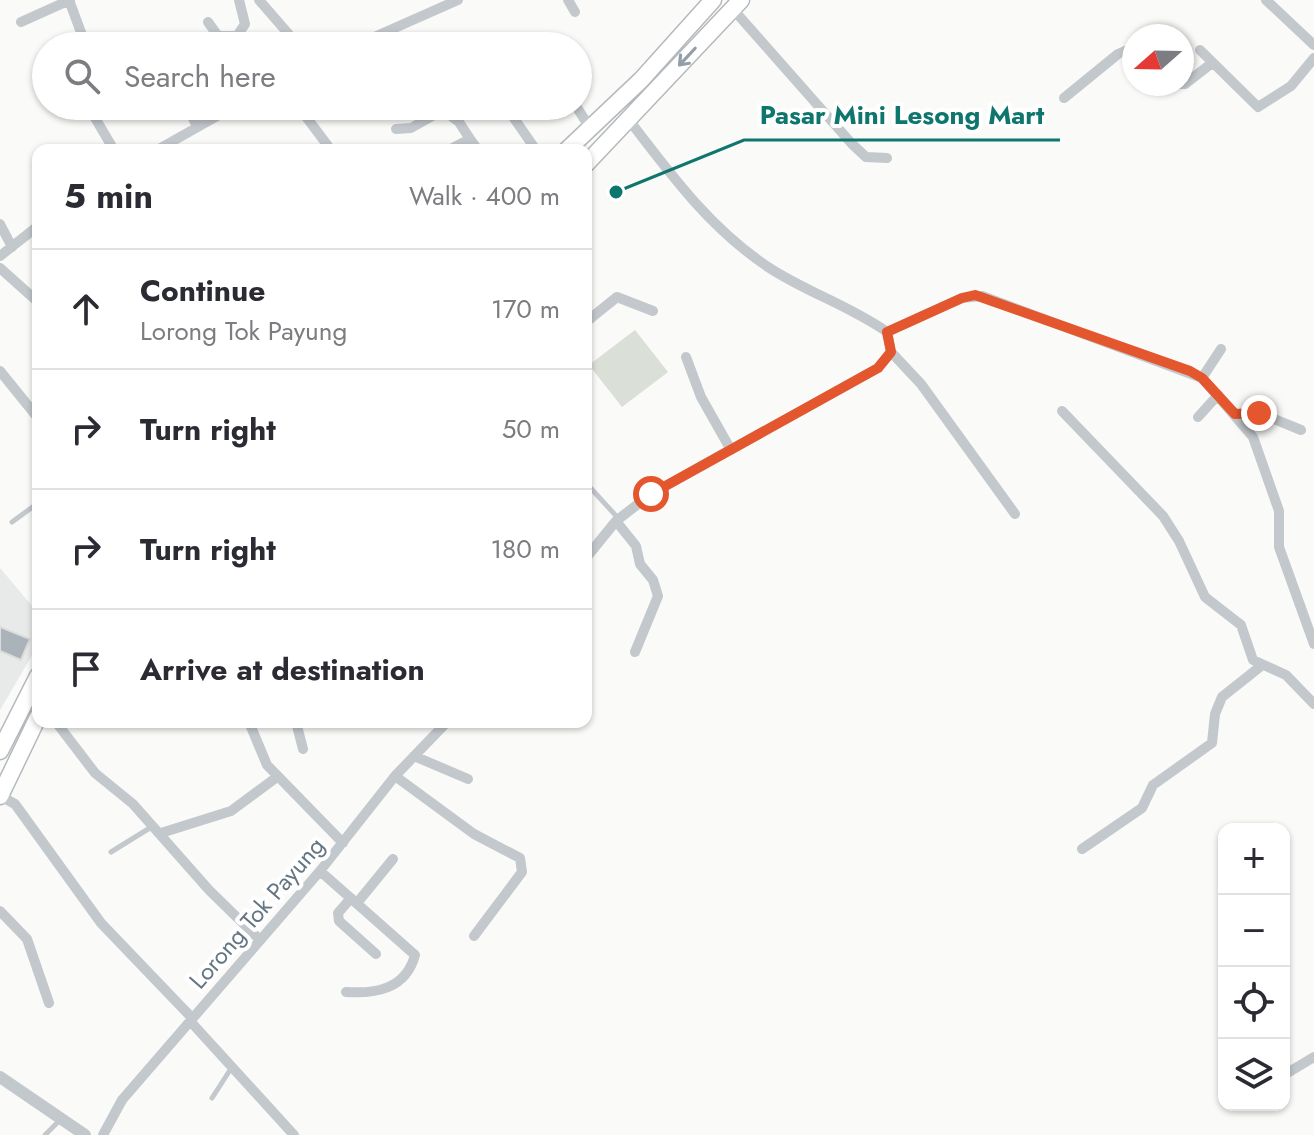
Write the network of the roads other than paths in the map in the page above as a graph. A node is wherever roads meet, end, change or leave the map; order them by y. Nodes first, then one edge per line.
1 (69, 0) edge
2 (239, 0) edge
3 (259, 0) edge
4 (458, 0) edge
5 (568, 0) edge
6 (713, 0) edge
7 (1266, 0) edge
8 (736, 4) edge
9 (575, 12) dead end
10 (21, 22) dead end
11 (208, 22) dead end
12 (81, 32) edge
13 (215, 32) edge
14 (240, 32) edge
15 (287, 32) edge
16 (386, 32) edge
17 (1314, 45) edge
18 (1200, 50) dead end
19 (1122, 52) edge
20 (1314, 58) edge
21 (1212, 63) junction
22 (1194, 77) edge
23 (1064, 98) dead end
24 (96, 120) edge
25 (194, 120) edge
26 (206, 120) edge
27 (308, 120) edge
28 (425, 120) edge
29 (456, 120) edge
30 (515, 120) edge
31 (585, 120) edge
32 (629, 120) junction
33 (196, 125) junction
34 (590, 128) junction
35 (396, 129) dead end
36 (470, 139) junction
37 (110, 144) edge
38 (166, 144) edge
39 (326, 144) edge
40 (460, 144) edge
41 (474, 144) edge
42 (532, 144) edge
43 (585, 144) edge
44 (592, 145) edge
45 (887, 158) dead end
46 (0, 224) edge
47 (32, 231) edge
48 (12, 247) junction
49 (0, 256) edge
50 (0, 268) edge
51 (32, 297) edge
52 (653, 311) dead end
53 (592, 317) edge
54 (887, 332) junction
55 (1221, 349) dead end
56 (891, 352) junction
57 (686, 357) dead end
58 (0, 371) edge
59 (1202, 378) junction
60 (1218, 395) junction
61 (32, 411) edge
62 (1062, 411) dead end
63 (1235, 414) junction
64 (1198, 417) dead end
65 (1301, 430) dead end
66 (731, 450) junction
67 (592, 490) edge
68 (32, 507) edge
69 (1015, 514) dead end
70 (618, 520) junction
71 (12, 522) dead end
72 (592, 551) edge
73 (1314, 644) edge
74 (635, 652) dead end
75 (1261, 666) junction
76 (32, 688) edge
77 (1314, 704) edge
78 (33, 728) edge
79 (61, 728) edge
80 (252, 728) edge
81 (298, 728) edge
82 (441, 728) edge
83 (303, 749) dead end
84 (0, 751) edge
85 (414, 756) junction
86 (395, 776) junction
87 (277, 777) junction
88 (468, 779) dead end
89 (0, 796) edge
90 (157, 830) junction
91 (343, 843) junction
92 (1082, 849) dead end
93 (111, 852) dead end
94 (393, 859) dead end
95 (320, 871) junction
96 (354, 900) junction
97 (0, 911) edge
98 (474, 936) dead end
99 (260, 940) junction
100 (376, 954) dead end
101 (346, 992) dead end
102 (49, 1003) dead end
103 (191, 1020) junction
104 (1314, 1057) edge
105 (233, 1066) junction
106 (1290, 1071) edge
107 (0, 1077) edge
108 (212, 1098) dead end
109 (63, 1117) junction
110 (45, 1135) edge
111 (85, 1135) edge
112 (103, 1135) edge
113 (294, 1135) edge

1 - 10 street
1 - 12 street
2 - 14 street
3 - 15 street
4 - 16 street
5 - 9 street
6 - 34 highway
7 - 17 street
8 -> 32 highway
8 - 45 street
11 - 13 street
18 - 21 street
19 - 23 street
20 - 21 street
21 - 22 street
24 - 37 street
25 - 33 street
26 - 33 street
27 - 39 street
28 - 35 street
29 - 36 street
30 - 42 street
31 - 34 street
32 - 44 highway
32 - 54 street
33 - 38 street
34 - 43 highway
36 - 40 street
36 - 41 street
46 - 48 street
47 - 48 street
48 - 49 street
50 - 51 street
52 - 53 street
54 - 56 street
54 - 59 street
55 - 59 street
56 - 66 street
56 - 69 street
57 - 66 street
58 - 61 street
59 - 60 street
60 - 63 street
60 - 64 street
62 - 75 street
63 - 65 street
63 - 73 street
66 - 70 street
67 - 70 lane
68 - 71 lane
70 - 72 street
70 - 74 street
75 - 77 street
75 - 92 street
76 - 84 highway
78 - 89 highway
79 - 90 street
80 - 87 street
81 - 83 street
82 - 85 street, Lorong Tok Payung
85 - 86 street, Lorong Tok Payung
85 - 88 street
86 - 91 street, Lorong Tok Payung
86 - 98 street
87 - 90 street
87 - 91 street
89 - 103 street
90 - 93 lane
90 - 99 street
91 - 95 street, Lorong Tok Payung
94 - 96 street
95 - 96 street
95 - 99 street, Lorong Tok Payung
96 - 100 street
96 - 101 street
97 - 102 street
99 - 103 street, Lorong Tok Payung
103 - 105 street
103 - 112 street, Lorong Tok Payung
104 - 106 street
105 - 108 lane
105 - 113 street
107 - 109 street
109 - 110 lane
109 - 111 street

